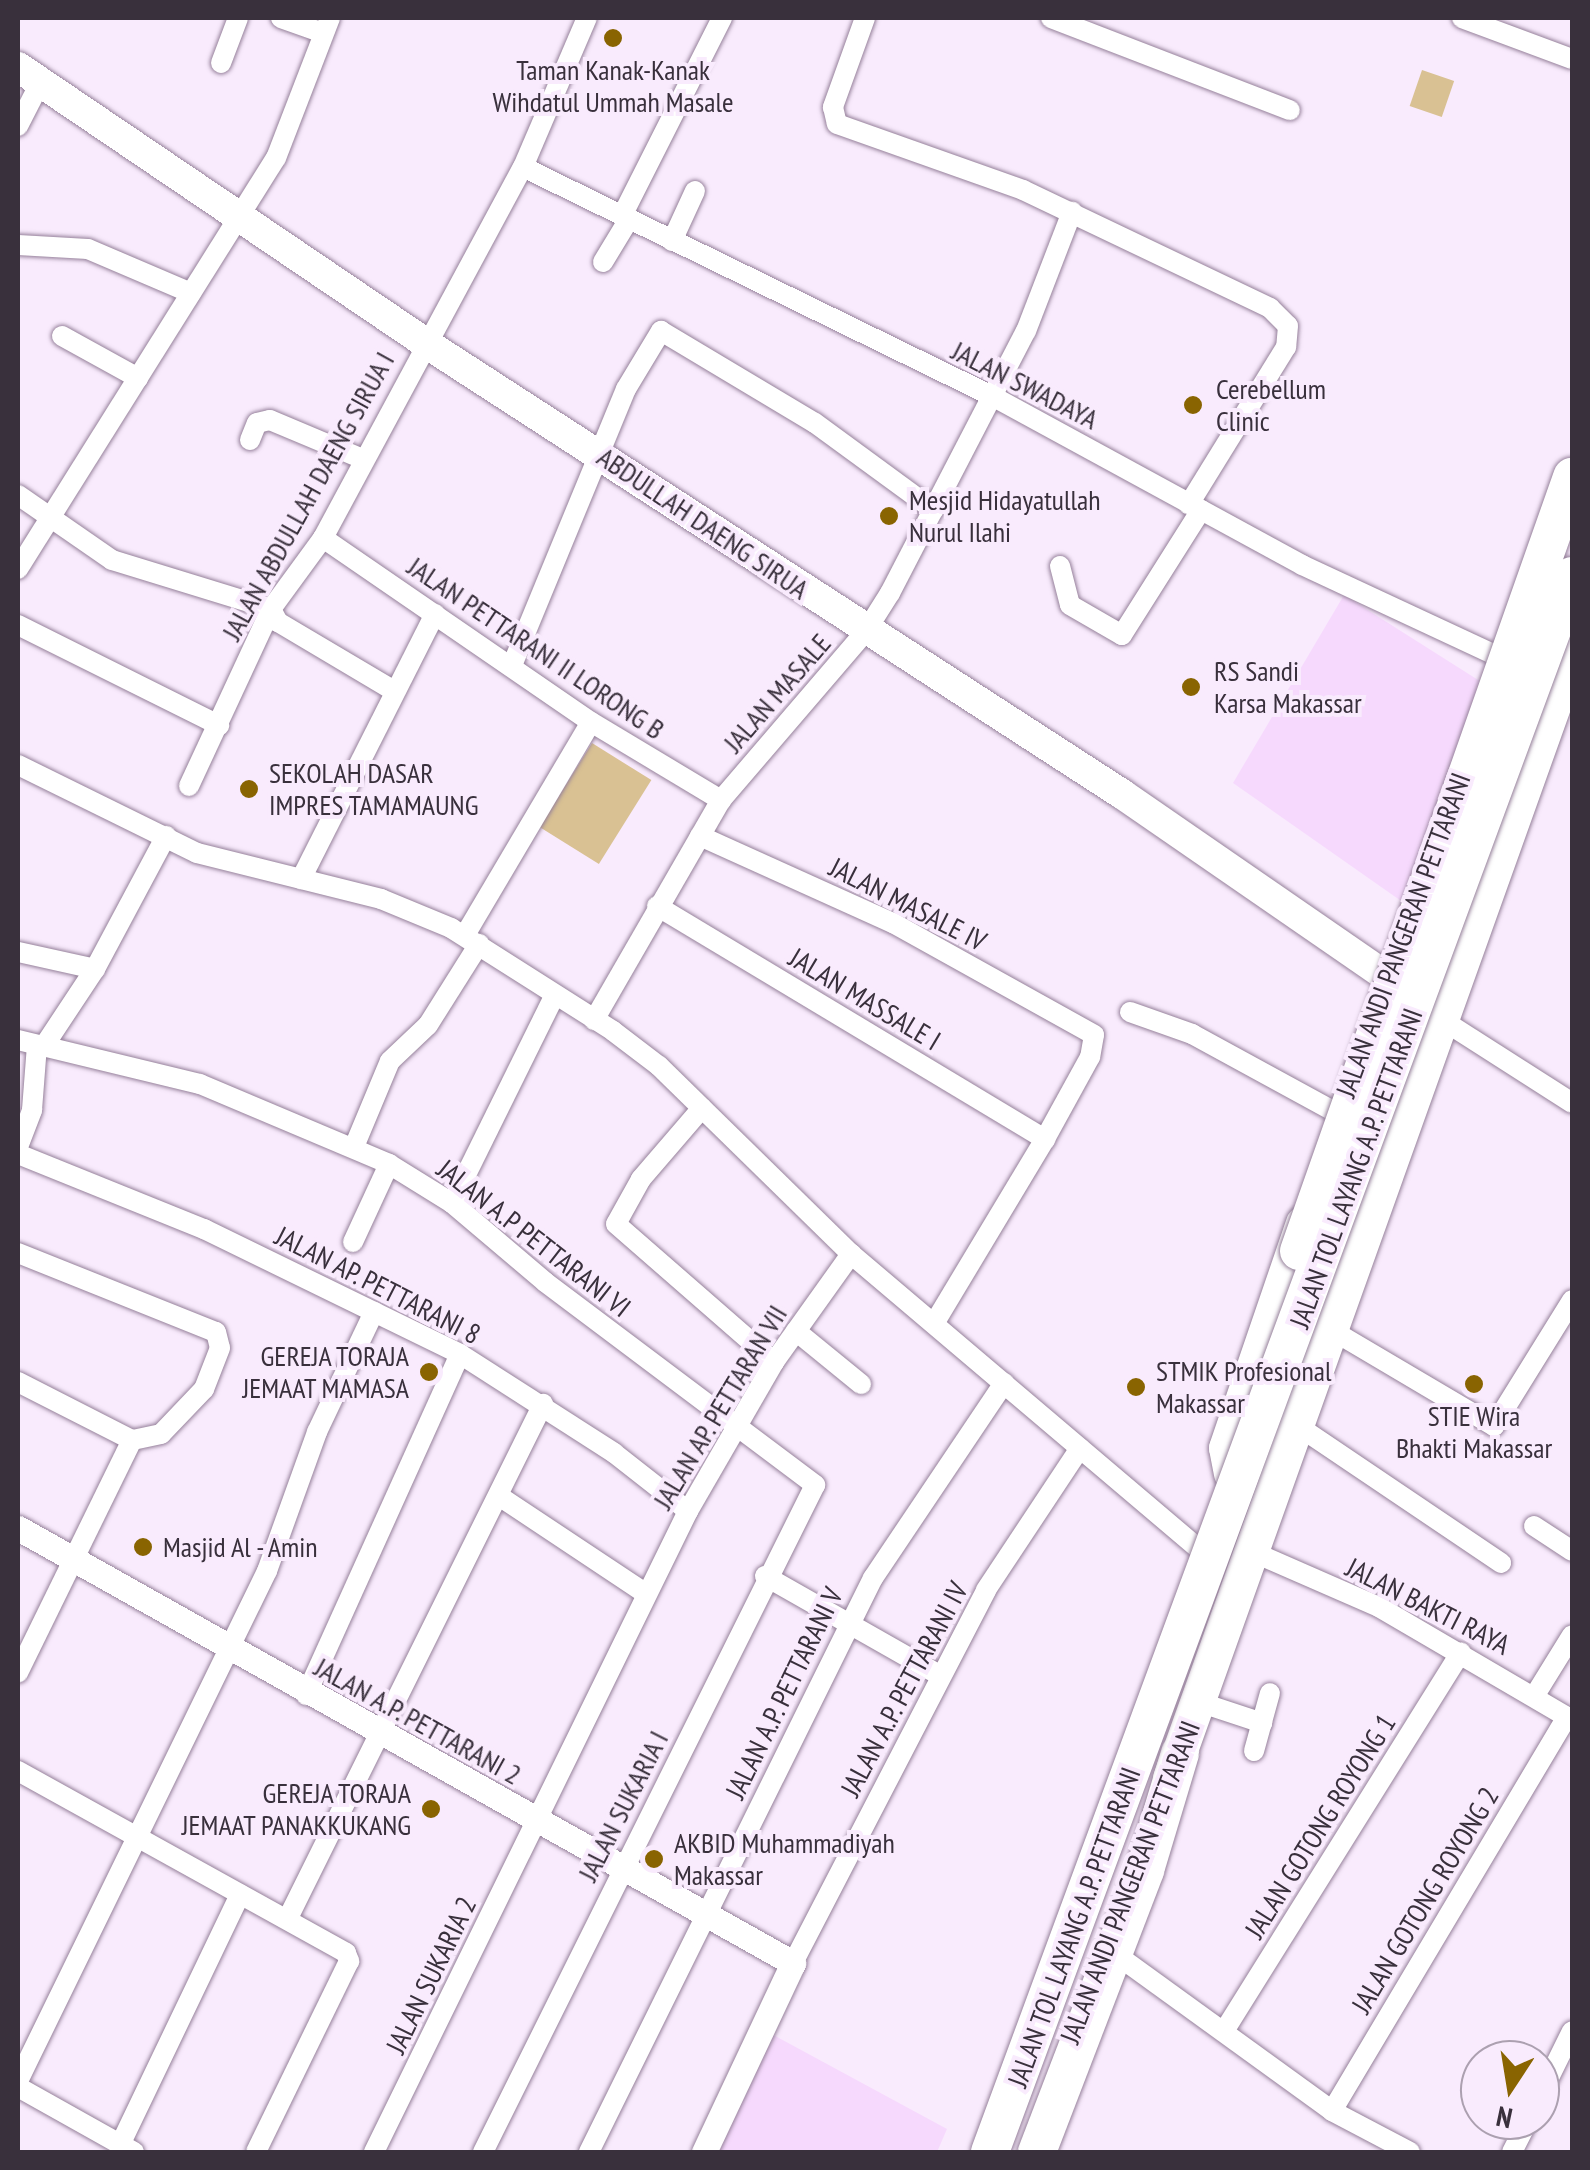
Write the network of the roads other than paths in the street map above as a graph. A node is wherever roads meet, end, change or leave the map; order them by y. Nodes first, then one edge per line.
1 (238, 18) edge
2 (281, 18) edge
3 (586, 18) edge
4 (722, 18) edge
5 (865, 18) edge
6 (1051, 18) edge
7 (1462, 18) edge
8 (326, 26) edge
9 (1572, 59) edge
10 (221, 63) dead end
11 (29, 74) edge
12 (1290, 110) dead end
13 (18, 126) edge
14 (523, 167) junction
15 (695, 191) dead end
16 (1072, 212) junction
17 (237, 213) junction
18 (626, 218) junction
19 (672, 241) junction
20 (18, 246) edge
21 (603, 262) dead end
22 (191, 294) junction
23 (62, 336) dead end
24 (424, 342) junction
25 (138, 378) junction
26 (994, 397) junction
27 (250, 440) dead end
28 (600, 453) junction
29 (1572, 455) edge
30 (362, 459) junction
31 (1572, 477) edge
32 (18, 495) edge
33 (1572, 499) edge
34 (1195, 507) junction
35 (934, 510) junction
36 (50, 516) junction
37 (322, 538) junction
38 (1060, 566) dead end
39 (18, 569) edge
40 (1572, 576) edge
41 (271, 609) junction
42 (435, 614) junction
43 (1572, 614) edge
44 (18, 625) edge
45 (866, 631) junction
46 (1511, 646) junction
47 (514, 663) junction
48 (1569, 671) edge
49 (394, 691) junction
50 (592, 722) junction
51 (220, 725) junction
52 (18, 765) edge
53 (189, 786) dead end
54 (721, 800) junction
55 (166, 836) junction
56 (700, 836) junction
57 (301, 879) junction
58 (657, 906) junction
59 (472, 940) junction
60 (18, 952) edge
61 (95, 970) junction
62 (1389, 978) junction
63 (554, 994) junction
64 (1130, 1012) dead end
65 (594, 1020) junction
66 (1444, 1021) junction
67 (33, 1044) edge
68 (1572, 1104) edge
69 (702, 1108) junction
70 (1339, 1114) junction
71 (1045, 1138) junction
72 (354, 1147) junction
73 (18, 1150) edge
74 (389, 1164) junction
75 (1324, 1184) junction
76 (452, 1203) junction
77 (1377, 1211) junction
78 (353, 1242) dead end
79 (18, 1252) edge
80 (851, 1254) junction
81 (1572, 1300) edge
82 (374, 1312) junction
83 (1286, 1314) junction
84 (935, 1322) junction
85 (796, 1330) junction
86 (1335, 1332) junction
87 (460, 1354) junction
88 (774, 1362) junction
89 (18, 1382) edge
90 (1004, 1383) junction
91 (861, 1384) dead end
92 (543, 1404) junction
93 (736, 1424) junction
94 (1298, 1426) junction
95 (132, 1440) junction
96 (1080, 1448) junction
97 (1230, 1474) junction
98 (816, 1485) joint
99 (499, 1496) junction
100 (688, 1511) junction
101 (1534, 1526) dead end
102 (18, 1528) edge
103 (1212, 1541) junction
104 (1572, 1551) edge
105 (1253, 1552) junction
106 (74, 1558) junction
107 (1502, 1564) dead end
108 (766, 1576) junction
109 (645, 1593) junction
110 (1231, 1611) junction
111 (849, 1623) junction
112 (1572, 1635) edge
113 (227, 1651) junction
114 (1461, 1652) junction
115 (18, 1673) edge
116 (941, 1676) junction
117 (1270, 1693) dead end
118 (306, 1695) junction
119 (1535, 1696) junction
120 (1214, 1707) junction
121 (1570, 1719) edge
122 (1262, 1723) junction
123 (382, 1735) junction
124 (1254, 1751) dead end
125 (1180, 1753) junction
126 (18, 1771) edge
127 (536, 1820) junction
128 (135, 1832) junction
129 (622, 1870) junction
130 (240, 1894) junction
131 (704, 1916) junction
132 (288, 1918) junction
133 (1116, 1957) junction
134 (792, 1964) junction
135 (1226, 2028) junction
136 (1572, 2031) edge
137 (1560, 2055) edge
138 (18, 2084) edge
139 (1332, 2111) junction
140 (127, 2149) edge
141 (381, 2150) edge
142 (256, 2152) edge
143 (483, 2152) edge
144 (589, 2152) edge
145 (704, 2152) edge
146 (974, 2152) edge
147 (990, 2152) edge
148 (1010, 2152) edge
149 (1028, 2152) edge
150 (1037, 2152) edge
151 (1050, 2152) edge
152 (1410, 2152) edge

1 - 10 street
2 - 8 street
3 - 14 street, JALAN ABDULLAH DAENG SIRUA I
4 - 18 street
5 - 16 street
6 - 12 street
7 - 9 street
8 - 17 street
11 - 13 street
11 - 17 main road, ABDULLAH DAENG SIRUA
14 - 18 street, JALAN SWADAYA
14 - 24 street, JALAN ABDULLAH DAENG SIRUA I
15 - 19 street
16 - 26 street, JALAN MASALE
16 - 34 street
17 - 22 street
17 - 24 main road, ABDULLAH DAENG SIRUA
18 - 19 street, JALAN SWADAYA
18 - 21 street
19 - 26 street, JALAN SWADAYA
20 - 22 street
22 - 25 street
23 - 25 street
24 - 28 main road, ABDULLAH DAENG SIRUA
24 - 30 street, JALAN ABDULLAH DAENG SIRUA I
25 - 36 street
26 - 34 street, JALAN SWADAYA
26 - 35 street, JALAN MASALE
27 - 30 street
28 - 35 street
28 - 45 main road, ABDULLAH DAENG SIRUA
28 - 47 street
29 - 46 main road, JALAN ANDI PANGERAN PETTARANI
30 - 37 street, JALAN ABDULLAH DAENG SIRUA I
31 - 103 highway, bridge
32 - 36 street
33 - 46 highway
34 - 38 street
34 - 46 street, JALAN SWADAYA
35 - 45 street, JALAN MASALE
36 - 39 street
36 - 41 street
37 - 41 street, JALAN ABDULLAH DAENG SIRUA I
37 - 42 street, JALAN PETTARANI II LORONG B
40 - 103 highway, JALAN TOL LAYANG A.P. PETTARANI, bridge
41 - 49 street
41 - 51 street, JALAN ABDULLAH DAENG SIRUA I
42 - 47 street, JALAN PETTARANI II LORONG B
42 - 49 street
43 - 148 highway, JALAN TOL LAYANG A.P. PETTARANI
44 - 51 street
45 - 54 street, JALAN MASALE
45 - 62 main road, ABDULLAH DAENG SIRUA
46 - 62 main road, JALAN ANDI PANGERAN PETTARANI
46 - 75 highway, JALAN ANDI PANGERAN PETTARANI
47 - 50 street, JALAN PETTARANI II LORONG B
48 - 66 highway, JALAN ANDI PANGERAN PETTARANI
49 - 57 street
50 - 54 street, JALAN PETTARANI II LORONG B
50 - 59 street
51 - 53 street, JALAN ABDULLAH DAENG SIRUA I
52 - 55 street
54 - 56 street, JALAN MASALE
55 - 57 street
55 - 61 street
56 - 58 street, JALAN MASALE
56 - 71 street, JALAN MASALE IV
57 - 59 street
58 - 65 street, JALAN MASALE
58 - 71 street, JALAN MASSALE I
59 - 63 street
59 - 72 street
60 - 61 street
61 - 67 street
62 - 70 main road, JALAN ANDI PANGERAN PETTARANI
63 - 65 street
63 - 76 street
64 - 70 street
65 - 69 street
66 - 68 street
66 - 77 highway, JALAN ANDI PANGERAN PETTARANI
67 - 72 street, JALAN A.P PETTARANI VI
67 - 73 street, JALAN AP. PETTARANI 8
69 - 80 street
69 - 88 street
70 - 75 main road, JALAN ANDI PANGERAN PETTARANI
71 - 84 street
72 - 74 street, JALAN A.P PETTARANI VI
73 - 82 street, JALAN AP. PETTARANI 8
74 - 76 street, JALAN A.P PETTARANI VI
74 - 78 street
75 - 77 highway
75 - 83 highway, JALAN ANDI PANGERAN PETTARANI
75 - 97 main road, JALAN ANDI PANGERAN PETTARANI
76 - 93 street, JALAN A.P PETTARANI VI
77 - 86 highway, JALAN ANDI PANGERAN PETTARANI
79 - 95 street
80 - 84 street
80 - 85 street, JALAN AP. PETTARAN VII
81 - 86 street
82 - 87 street, JALAN AP. PETTARANI 8
82 - 113 street
83 - 86 highway
83 - 97 highway, JALAN ANDI PANGERAN PETTARANI
84 - 90 street
85 - 88 street, JALAN AP. PETTARAN VII
85 - 91 street
86 - 94 highway, JALAN ANDI PANGERAN PETTARANI
87 - 92 street, JALAN AP. PETTARANI 8
87 - 118 street
88 - 93 street, JALAN AP. PETTARAN VII
89 - 95 street
90 - 96 street
90 - 111 street, JALAN A.P. PETTARANI V
92 - 99 street
92 - 100 street, JALAN AP. PETTARANI 8
93 - 98 street, JALAN A.P PETTARANI VI
93 - 100 street, JALAN AP. PETTARAN VII
94 - 105 highway, JALAN ANDI PANGERAN PETTARANI
94 - 107 street
95 - 106 street
96 - 103 street
96 - 116 street, JALAN A.P. PETTARANI IV
97 - 103 highway, JALAN ANDI PANGERAN PETTARANI
98 - 108 street, JALAN SUKARIA I
99 - 109 street
99 - 123 street
100 - 109 street, JALAN AP. PETTARAN VII
101 - 104 street
102 - 106 street, JALAN A.P. PETTARANI 2
103 - 146 highway, JALAN ANDI PANGERAN PETTARANI
103 - 147 highway, JALAN TOL LAYANG A.P. PETTARANI, bridge
105 - 110 highway, JALAN ANDI PANGERAN PETTARANI
105 - 114 street, JALAN BAKTI RAYA
106 - 113 street, JALAN A.P. PETTARANI 2
106 - 115 street
108 - 111 street
108 - 129 street, JALAN SUKARIA I
109 - 127 street, JALAN AP. PETTARAN VII
110 - 120 highway, JALAN ANDI PANGERAN PETTARANI
110 - 125 highway, JALAN ANDI PANGERAN PETTARANI
111 - 116 street
111 - 131 street, JALAN A.P. PETTARANI V
112 - 119 street
113 - 118 street, JALAN A.P. PETTARANI 2
113 - 128 street
114 - 119 street, JALAN BAKTI RAYA
114 - 135 street, JALAN GOTONG ROYONG 1
116 - 134 street, JALAN A.P. PETTARANI IV
117 - 122 street
118 - 123 street, JALAN A.P. PETTARANI 2
119 - 121 street, JALAN BAKTI RAYA
120 - 122 street
120 - 133 highway, JALAN ANDI PANGERAN PETTARANI
121 - 139 street, JALAN GOTONG ROYONG 2
122 - 124 street
123 - 127 street, JALAN A.P. PETTARANI 2
123 - 132 street
125 - 133 highway
125 - 149 highway, JALAN ANDI PANGERAN PETTARANI
126 - 128 street
127 - 129 street, JALAN A.P. PETTARANI 2
127 - 141 street, JALAN SUKARIA 2
128 - 130 street
128 - 138 street
129 - 131 street, JALAN A.P. PETTARANI 2
129 - 143 street, JALAN SUKARIA I
130 - 132 street
130 - 140 street
131 - 134 street, JALAN A.P. PETTARANI 2
131 - 144 street, JALAN A.P. PETTARANI V
132 - 142 street
133 - 135 street
133 - 150 highway
133 - 151 highway, JALAN ANDI PANGERAN PETTARANI
134 - 145 street
135 - 139 street
136 - 137 street
138 - 140 street
139 - 152 street

